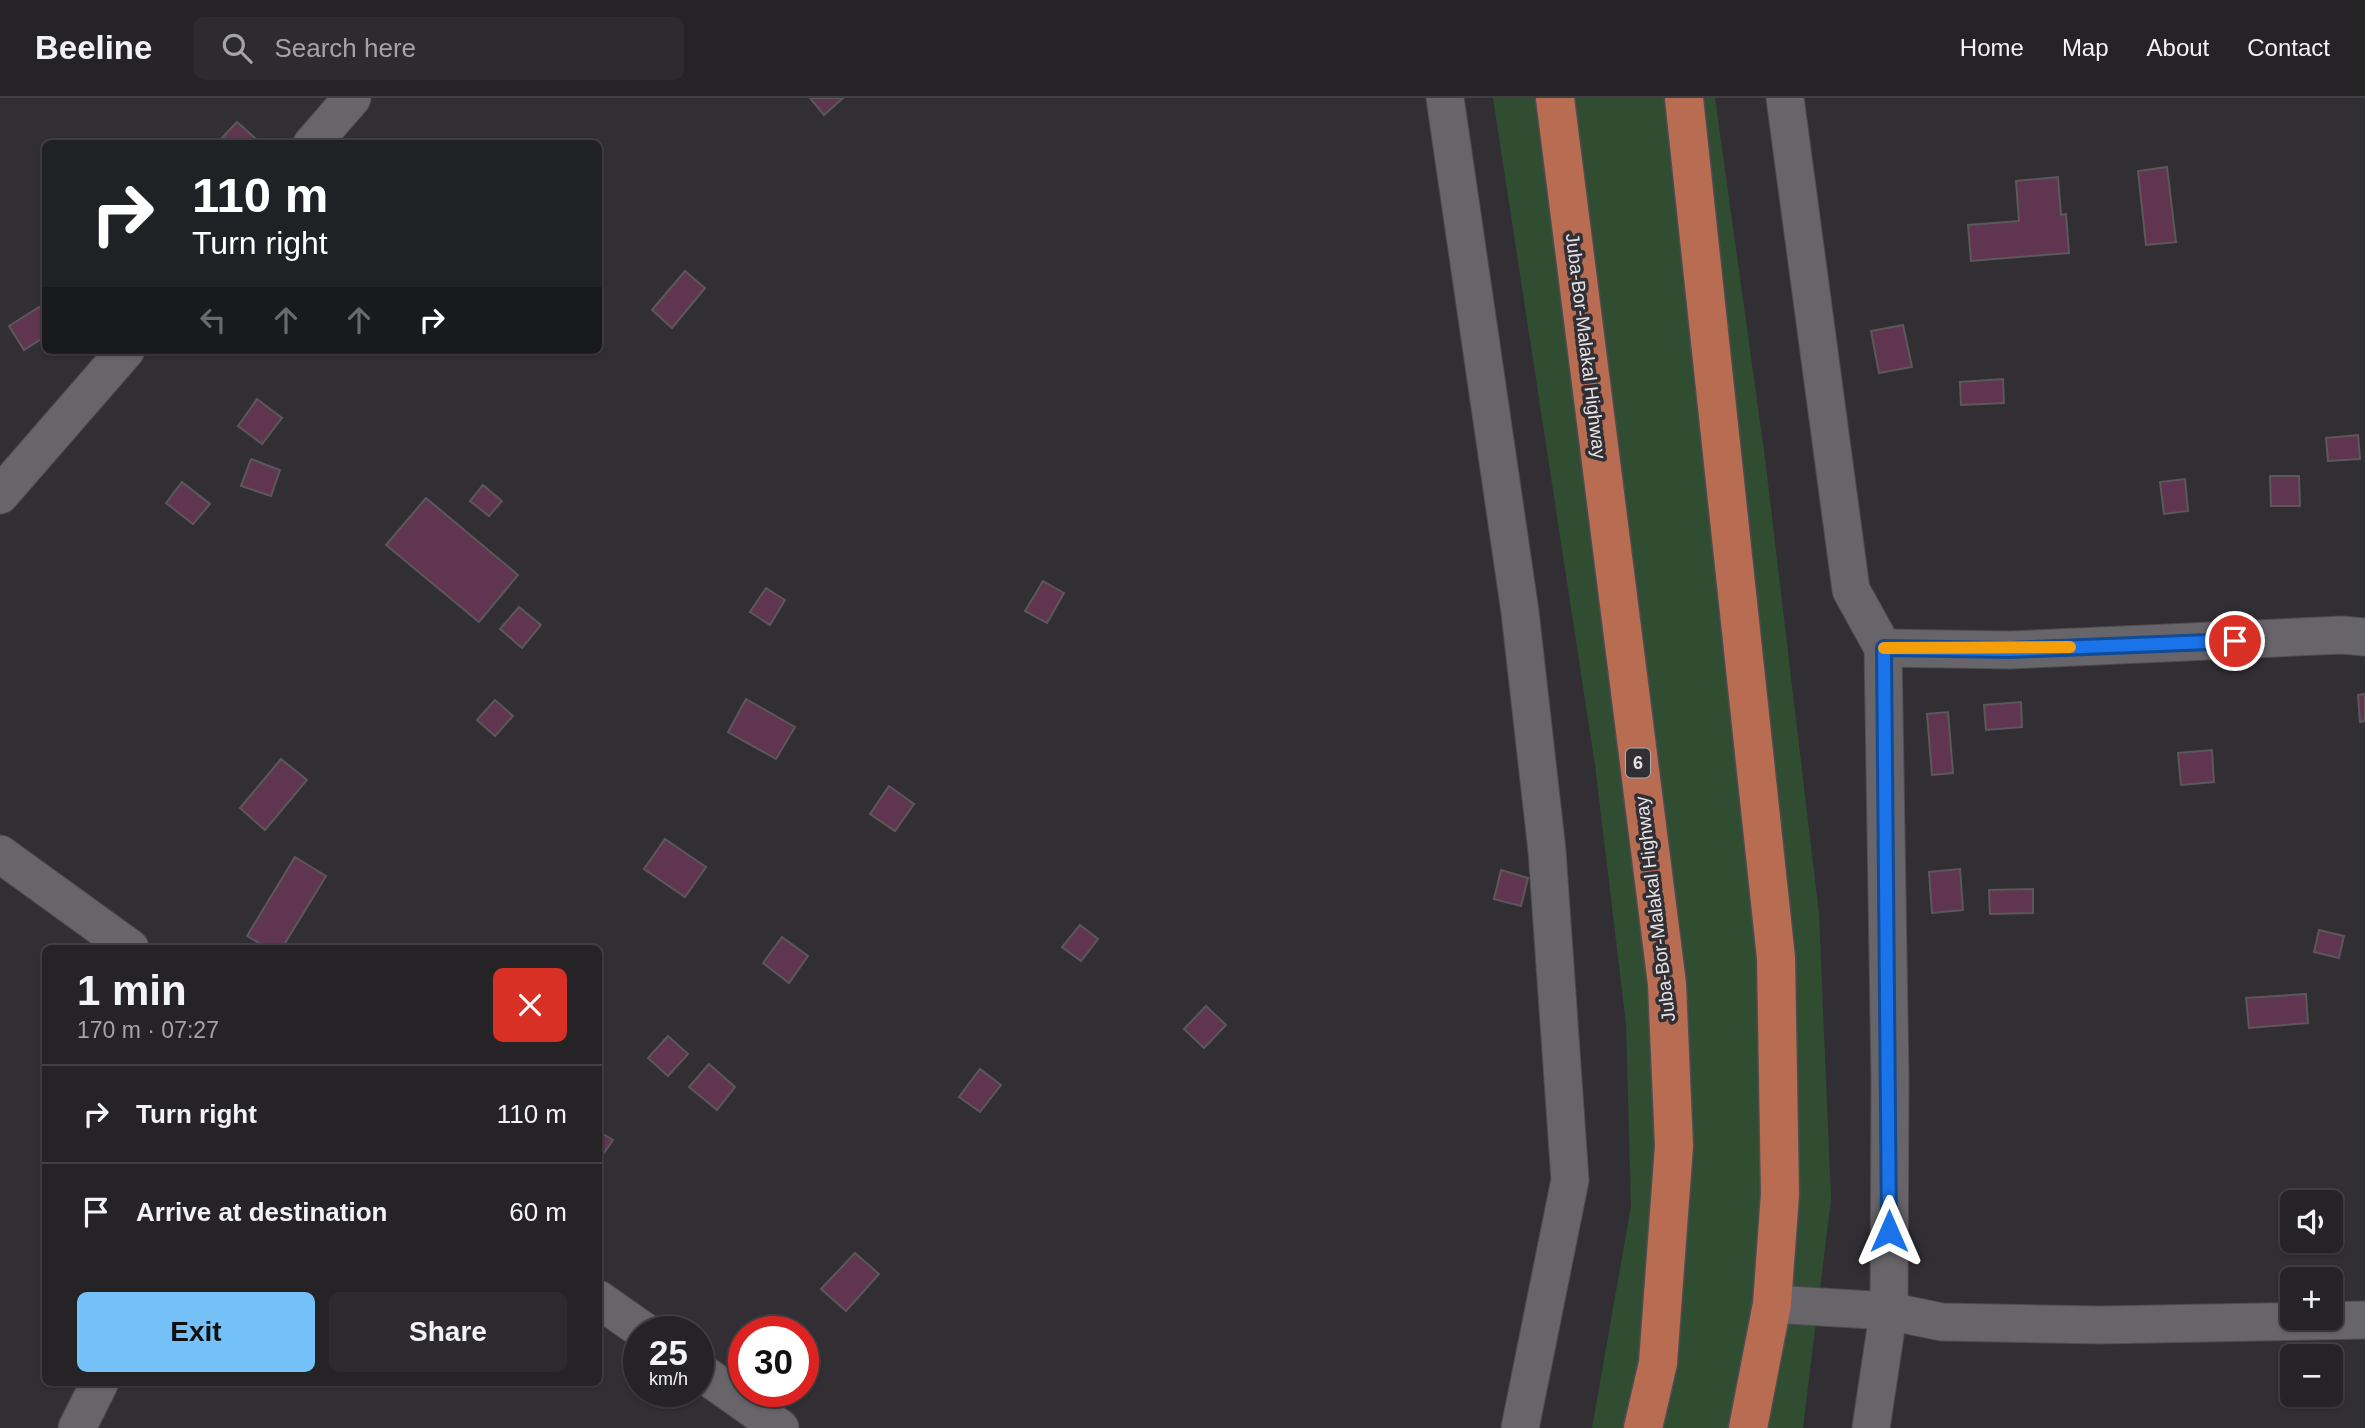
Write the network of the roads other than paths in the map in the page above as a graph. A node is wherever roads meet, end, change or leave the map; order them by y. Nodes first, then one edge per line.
1 (352, 98) edge
2 (1445, 98) edge
3 (1555, 98) edge
4 (1684, 98) edge
5 (1786, 98) edge
6 (315, 140) edge
7 (123, 354) edge
8 (0, 495) edge
9 (2365, 637) edge
10 (1884, 648) junction
11 (0, 854) edge
12 (126, 945) edge
13 (602, 1302) edge
14 (1772, 1304) junction
15 (623, 1317) edge
16 (2365, 1320) edge
17 (714, 1381) edge
18 (98, 1386) edge
19 (77, 1428) edge
20 (780, 1428) edge
21 (1520, 1428) edge
22 (1643, 1428) edge
23 (1748, 1428) edge
24 (1871, 1428) edge

1 - 6 street
2 - 21 street
3 - 22 highway, Juba-Bor-Malakal Highway / 6
4 - 14 highway
5 - 10 street
7 - 8 street
9 - 10 street
10 - 24 street
11 - 12 street
13 - 15 street
14 - 16 street
14 - 23 highway
17 - 20 street
18 - 19 street

